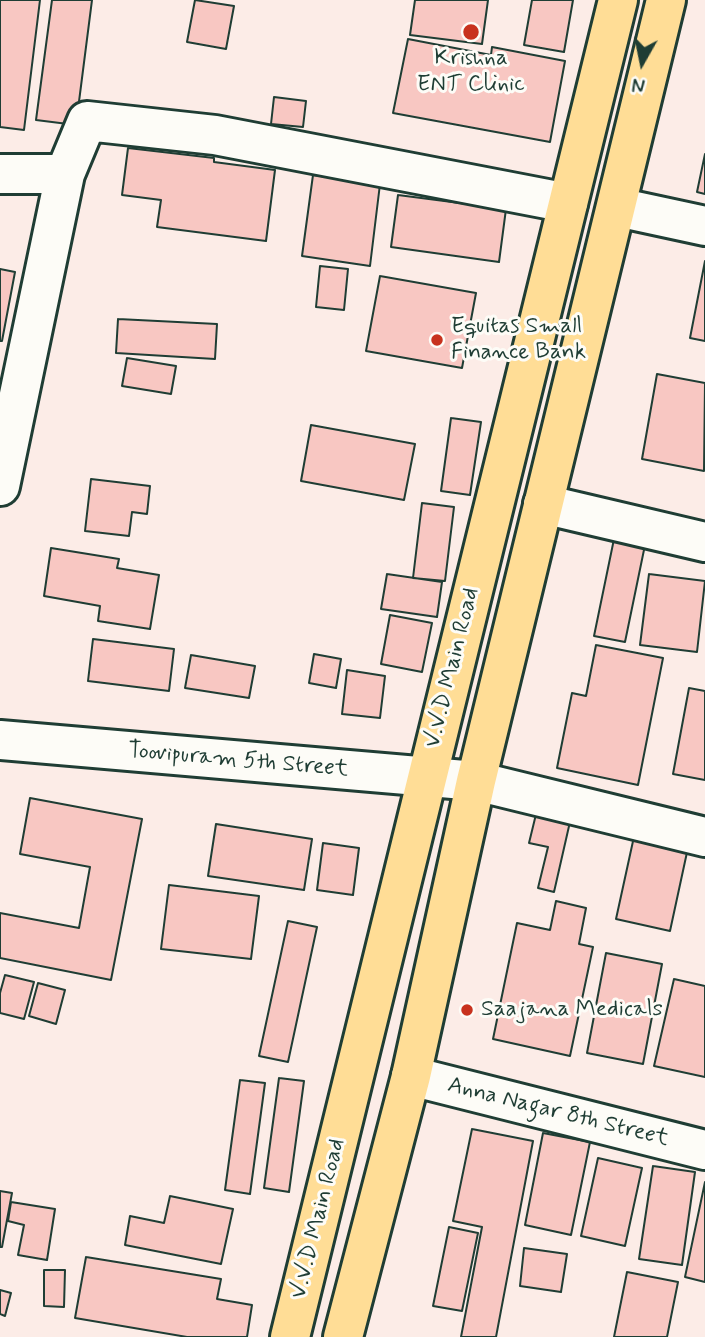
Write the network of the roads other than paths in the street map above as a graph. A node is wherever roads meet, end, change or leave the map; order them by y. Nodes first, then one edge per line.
1 (618, 0) edge
2 (666, 0) edge
3 (0, 174) edge
4 (65, 174) junction
5 (568, 203) junction
6 (617, 207) junction
7 (705, 226) edge
8 (0, 486) edge
9 (543, 504) junction
10 (705, 542) edge
11 (0, 740) edge
12 (427, 778) junction
13 (476, 781) junction
14 (705, 837) edge
15 (411, 1076) junction
16 (705, 1150) edge
17 (290, 1337) edge
18 (343, 1337) edge

1 - 5 main road, V.V.D Main Road
2 - 6 main road
3 - 4 street
4 - 5 street
4 - 8 street
5 - 12 main road, V.V.D Main Road
6 - 7 street
6 - 9 main road
9 - 10 street
9 - 13 main road
11 - 12 street, Toovipuram 5th Street
12 - 13 street, Toovipuram 5th Street
12 - 17 main road, V.V.D Main Road
13 - 14 street, Toovipuram 5th Street
13 - 15 main road
15 - 16 street, Anna Nagar 8th Street
15 - 18 main road

